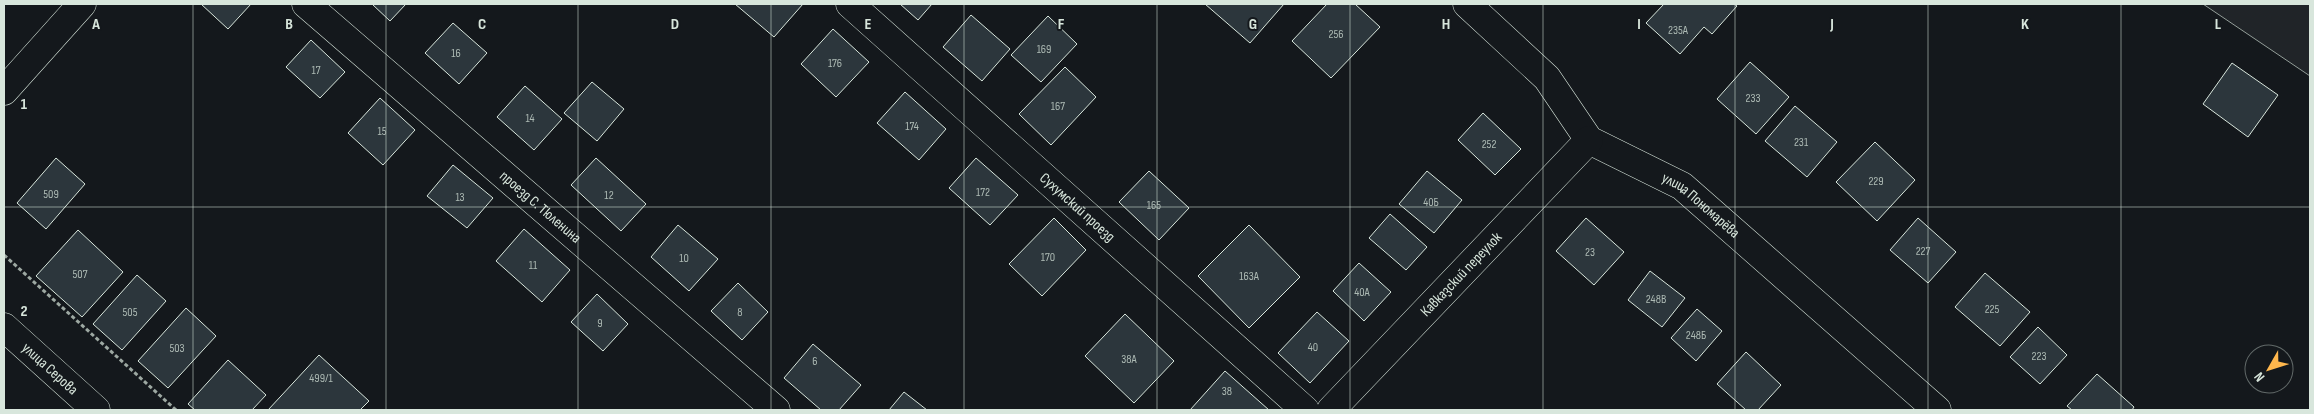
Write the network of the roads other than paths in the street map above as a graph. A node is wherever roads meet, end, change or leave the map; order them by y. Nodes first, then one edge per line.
1 (82, 4) edge
2 (306, 4) edge
3 (850, 4) edge
4 (1467, 4) edge
5 (4, 91) edge
6 (1590, 140) junction
7 (4, 328) edge
8 (96, 410) edge
9 (776, 410) edge
10 (1305, 410) edge
11 (1331, 410) edge
12 (1937, 410) edge

1 - 5 street
2 - 9 street, проезд С. Тюленина
3 - 10 street, Сухумский проезд
4 - 6 street, улица Пономарёва
6 - 11 street, Кавказский переулок
6 - 12 street, улица Пономарёва
7 - 8 street, улица Серова

